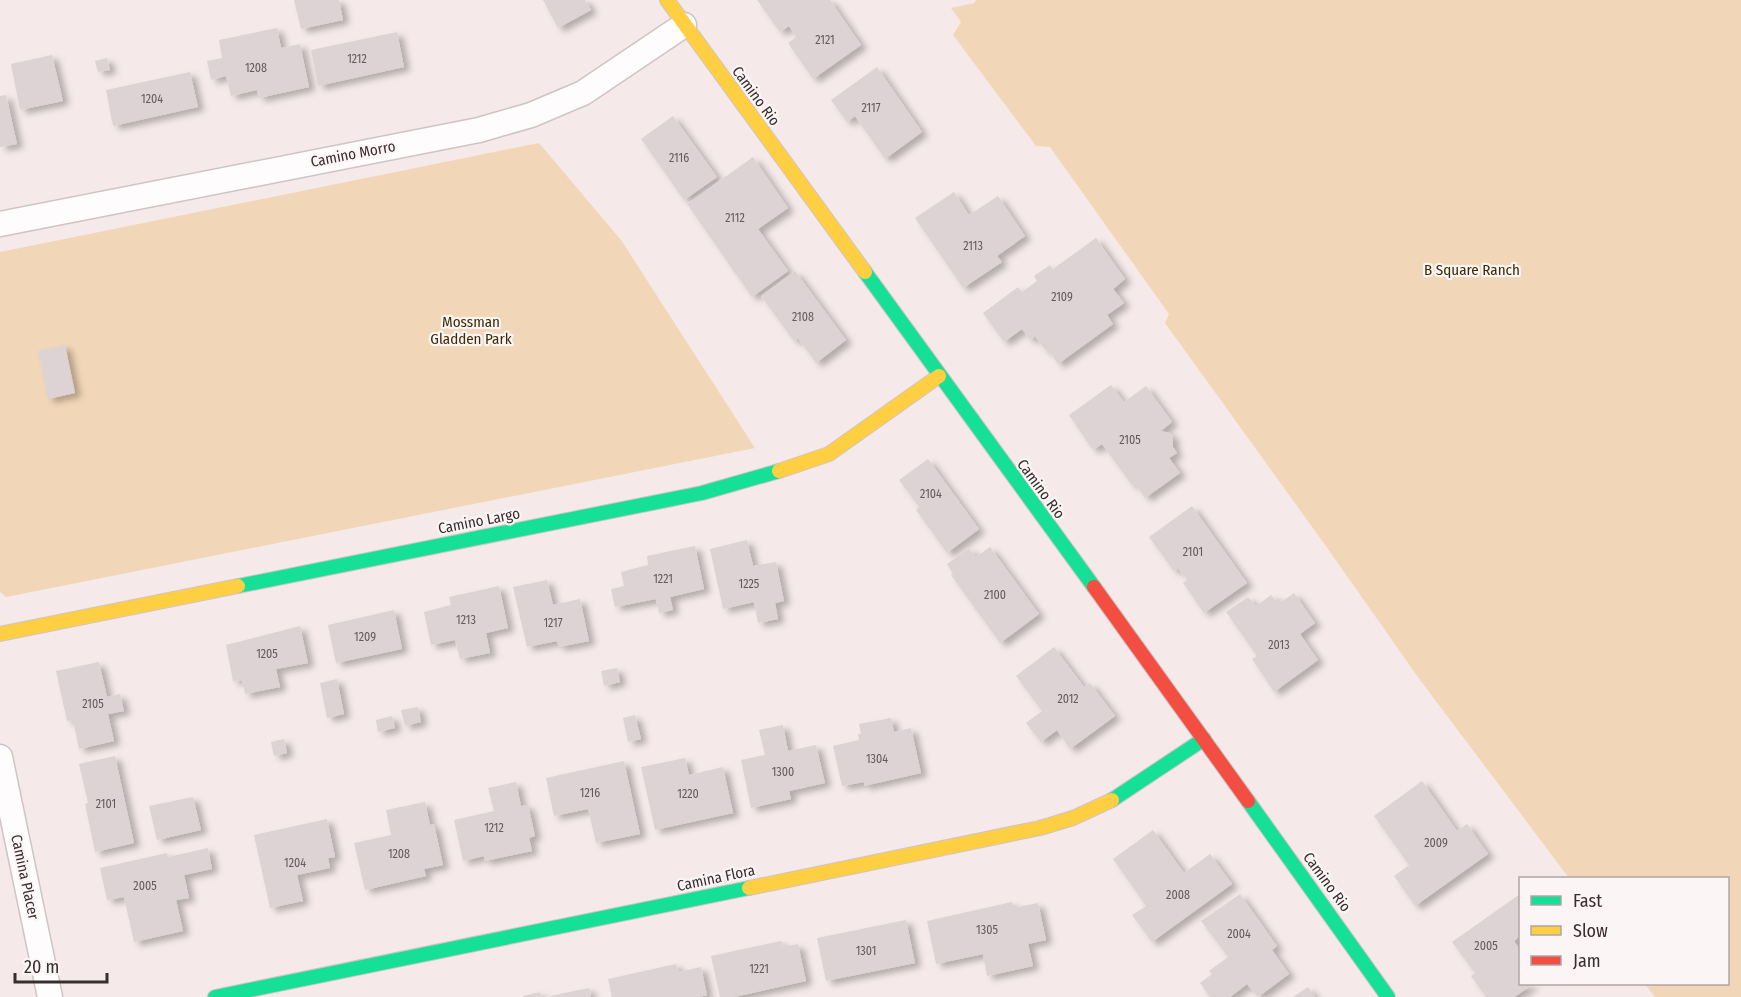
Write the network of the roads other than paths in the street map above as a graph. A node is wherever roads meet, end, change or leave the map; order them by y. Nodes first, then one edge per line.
1 (667, 0) edge
2 (684, 25) junction
3 (0, 224) edge
4 (939, 376) junction
5 (0, 634) edge
6 (1204, 739) junction
7 (0, 757) edge
8 (50, 997) edge
9 (215, 997) edge
10 (1388, 997) edge

1 - 2 street, Camino Rio
2 - 3 street, Camino Morro
2 - 4 street, Camino Rio
4 - 5 street, Camino Largo
4 - 6 street, Camino Rio
6 - 9 street, Camina Flora
6 - 10 street, Camino Rio
7 - 8 street, Camina Placer

